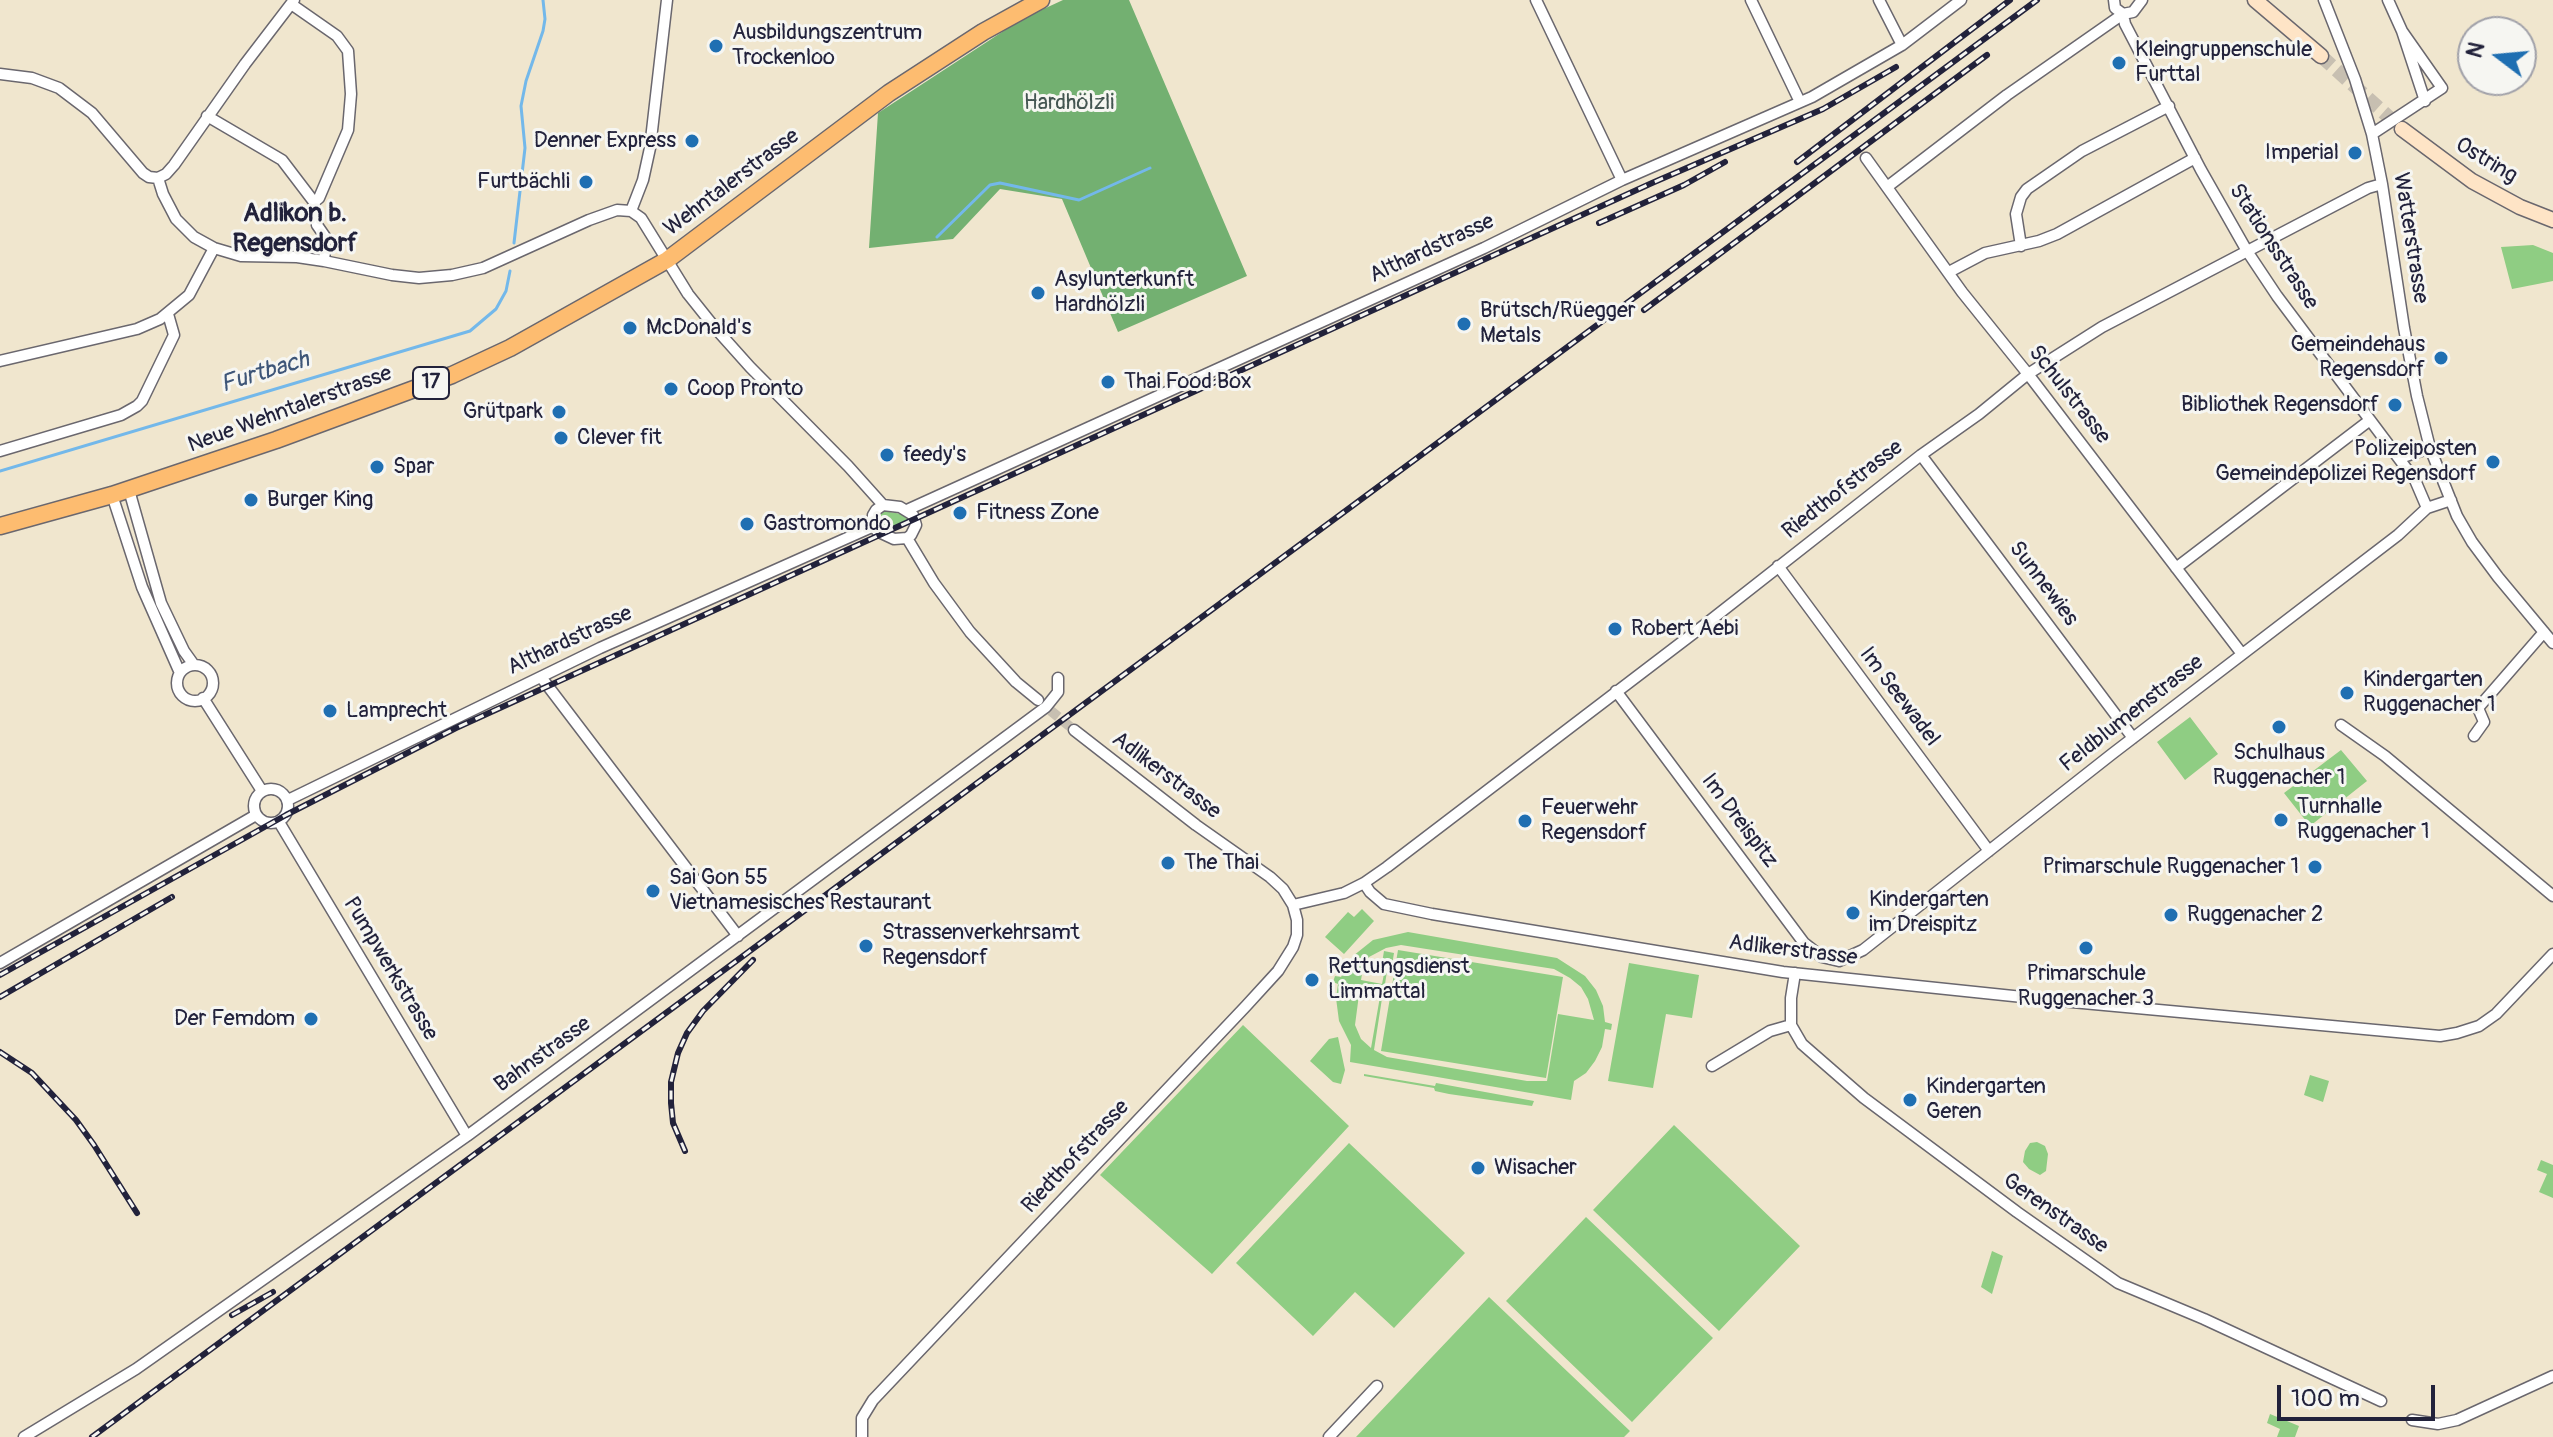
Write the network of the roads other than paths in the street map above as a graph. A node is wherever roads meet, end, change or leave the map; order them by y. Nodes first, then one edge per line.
1 (667, 0) edge
2 (1041, 0) edge
3 (1536, 0) edge
4 (1751, 0) edge
5 (1879, 0) edge
6 (1961, 0) edge
7 (2114, 0) edge
8 (2142, 0) edge
9 (2255, 0) edge
10 (2324, 0) edge
11 (2388, 0) edge
12 (292, 2) edge
13 (2123, 14) junction
14 (2402, 31) junction
15 (1902, 45) junction
16 (2321, 56) tunnel mouth
17 (0, 74) edge
18 (2425, 101) junction
19 (1800, 102) junction
20 (2169, 106) junction
21 (207, 116) junction
22 (2402, 129) tunnel mouth
23 (2372, 134) junction
24 (1866, 158) dead end
25 (2195, 158) junction
26 (158, 178) junction
27 (1622, 180) junction
28 (2382, 184) junction
29 (1887, 187) junction
30 (314, 202) junction
31 (631, 211) junction
32 (2553, 220) edge
33 (2021, 246) junction
34 (214, 248) junction
35 (2247, 251) junction
36 (667, 260) junction
37 (324, 261) junction
38 (1949, 272) junction
39 (168, 314) junction
40 (0, 361) edge
41 (2028, 374) junction
42 (2370, 420) junction
43 (2430, 448) junction
44 (0, 451) edge
45 (1921, 455) junction
46 (2400, 458) junction
47 (129, 490) junction
48 (112, 495) junction
49 (2451, 500) junction
50 (883, 505) junction
51 (2427, 508) junction
52 (907, 510) junction
53 (0, 526) edge
54 (874, 526) junction
55 (907, 538) junction
56 (1778, 566) junction
57 (2176, 568) junction
58 (2544, 632) junction
59 (2553, 643) edge
60 (2242, 654) junction
61 (194, 665) junction
62 (180, 673) junction
63 (541, 677) junction
64 (1058, 678) dead end
65 (1616, 691) junction
66 (203, 698) junction
67 (1038, 700) tunnel mouth
68 (2341, 725) dead end
69 (1074, 730) tunnel mouth
70 (2474, 736) dead end
71 (2133, 738) junction
72 (262, 791) junction
73 (288, 800) junction
74 (256, 815) junction
75 (279, 822) junction
76 (1989, 851) junction
77 (1364, 883) junction
78 (2553, 896) edge
79 (1293, 905) junction
80 (738, 936) junction
81 (2553, 954) edge
82 (1839, 961) joint
83 (0, 963) edge
84 (1795, 973) junction
85 (1791, 1025) junction
86 (1712, 1066) dead end
87 (467, 1136) junction
88 (2553, 1376) edge
89 (1377, 1386) dead end
90 (2381, 1401) dead end
91 (2412, 1420) dead end
92 (862, 1432) edge
93 (24, 1437) edge
94 (1329, 1437) edge

1 - 31 street
2 - 36 main road, Wehntalerstrasse / 17
3 - 27 street
4 - 19 street
5 - 15 street
6 - 15 street, Althardstrasse
7 - 13 street, Stationsstrasse
8 - 13 street
9 - 16 main road
10 - 23 street, Watterstrasse
11 - 14 street
12 - 21 street
12 - 30 street
13 - 20 street, Stationsstrasse
13 - 29 street
14 - 18 street
14 - 18 street
15 - 19 street, Althardstrasse
17 - 26 street, Wehntalerstrasse
18 - 23 street
19 - 27 street, Althardstrasse
20 - 25 street, Stationsstrasse
20 - 33 street
21 - 26 street
21 - 30 street
22 - 32 main road, Ostring
23 - 28 street, Watterstrasse
24 - 29 street, Schulstrasse
25 - 33 street
25 - 35 street, Stationsstrasse
26 - 34 street, Wehntalerstrasse
27 - 52 street, Althardstrasse
28 - 35 street, Riedthofstrasse
28 - 43 street, Watterstrasse
29 - 38 street, Schulstrasse
30 - 37 street
31 - 36 street, Wehntalerstrasse
31 - 37 street, Wehntalerstrasse
33 - 38 street
34 - 37 street, Wehntalerstrasse
34 - 39 street
35 - 41 street, Riedthofstrasse
35 - 42 street, Stationsstrasse
36 - 47 main road, Neue Wehntalerstrasse / 17
36 - 50 street
38 - 41 street, Schulstrasse
39 - 40 street
39 - 44 street
41 - 45 street, Riedthofstrasse
41 - 57 street, Schulstrasse
42 - 46 street, Stationsstrasse
42 - 57 street
43 - 46 street
43 - 49 street, Watterstrasse
45 - 56 street, Riedthofstrasse
45 - 71 street, Sunnewies
46 - 51 street, Stationsstrasse
47 - 48 main road, Neue Wehntalerstrasse / 17
47 - 61 street
48 - 53 main road, Neue Wehntalerstrasse / 17
48 - 62 street
49 - 51 street, Feldblumenstrasse
49 - 58 street, Watterstrasse
50 - 52 street
50 - 54 street
51 - 60 street, Feldblumenstrasse
52 - 55 street
54 - 55 street
54 - 63 street, Althardstrasse
55 - 67 street
56 - 65 street, Riedthofstrasse
56 - 76 street, Im Seewadel
57 - 60 street, Schulstrasse
58 - 59 street, Watterstrasse
58 - 70 street
60 - 71 street, Feldblumenstrasse
61 - 62 street
61 - 66 street
62 - 66 street
63 - 73 street, Althardstrasse
63 - 80 street
64 - 80 street, Bahnstrasse
65 - 77 street, Riedthofstrasse
65 - 82 street, Im Dreispitz
66 - 72 street
68 - 78 street
69 - 79 street, Adlikerstrasse
71 - 76 street, Feldblumenstrasse
72 - 73 street
72 - 74 street
73 - 75 street
74 - 75 street
74 - 83 street
75 - 87 street, Pumpwerkstrasse
76 - 82 street, Feldblumenstrasse
77 - 79 street
77 - 84 street, Adlikerstrasse
79 - 92 street, Riedthofstrasse
80 - 87 street, Bahnstrasse
81 - 84 street, Adlikerstrasse
84 - 85 street
85 - 86 street
85 - 90 street, Gerenstrasse
87 - 93 street, Bahnstrasse
88 - 91 street
89 - 94 street

